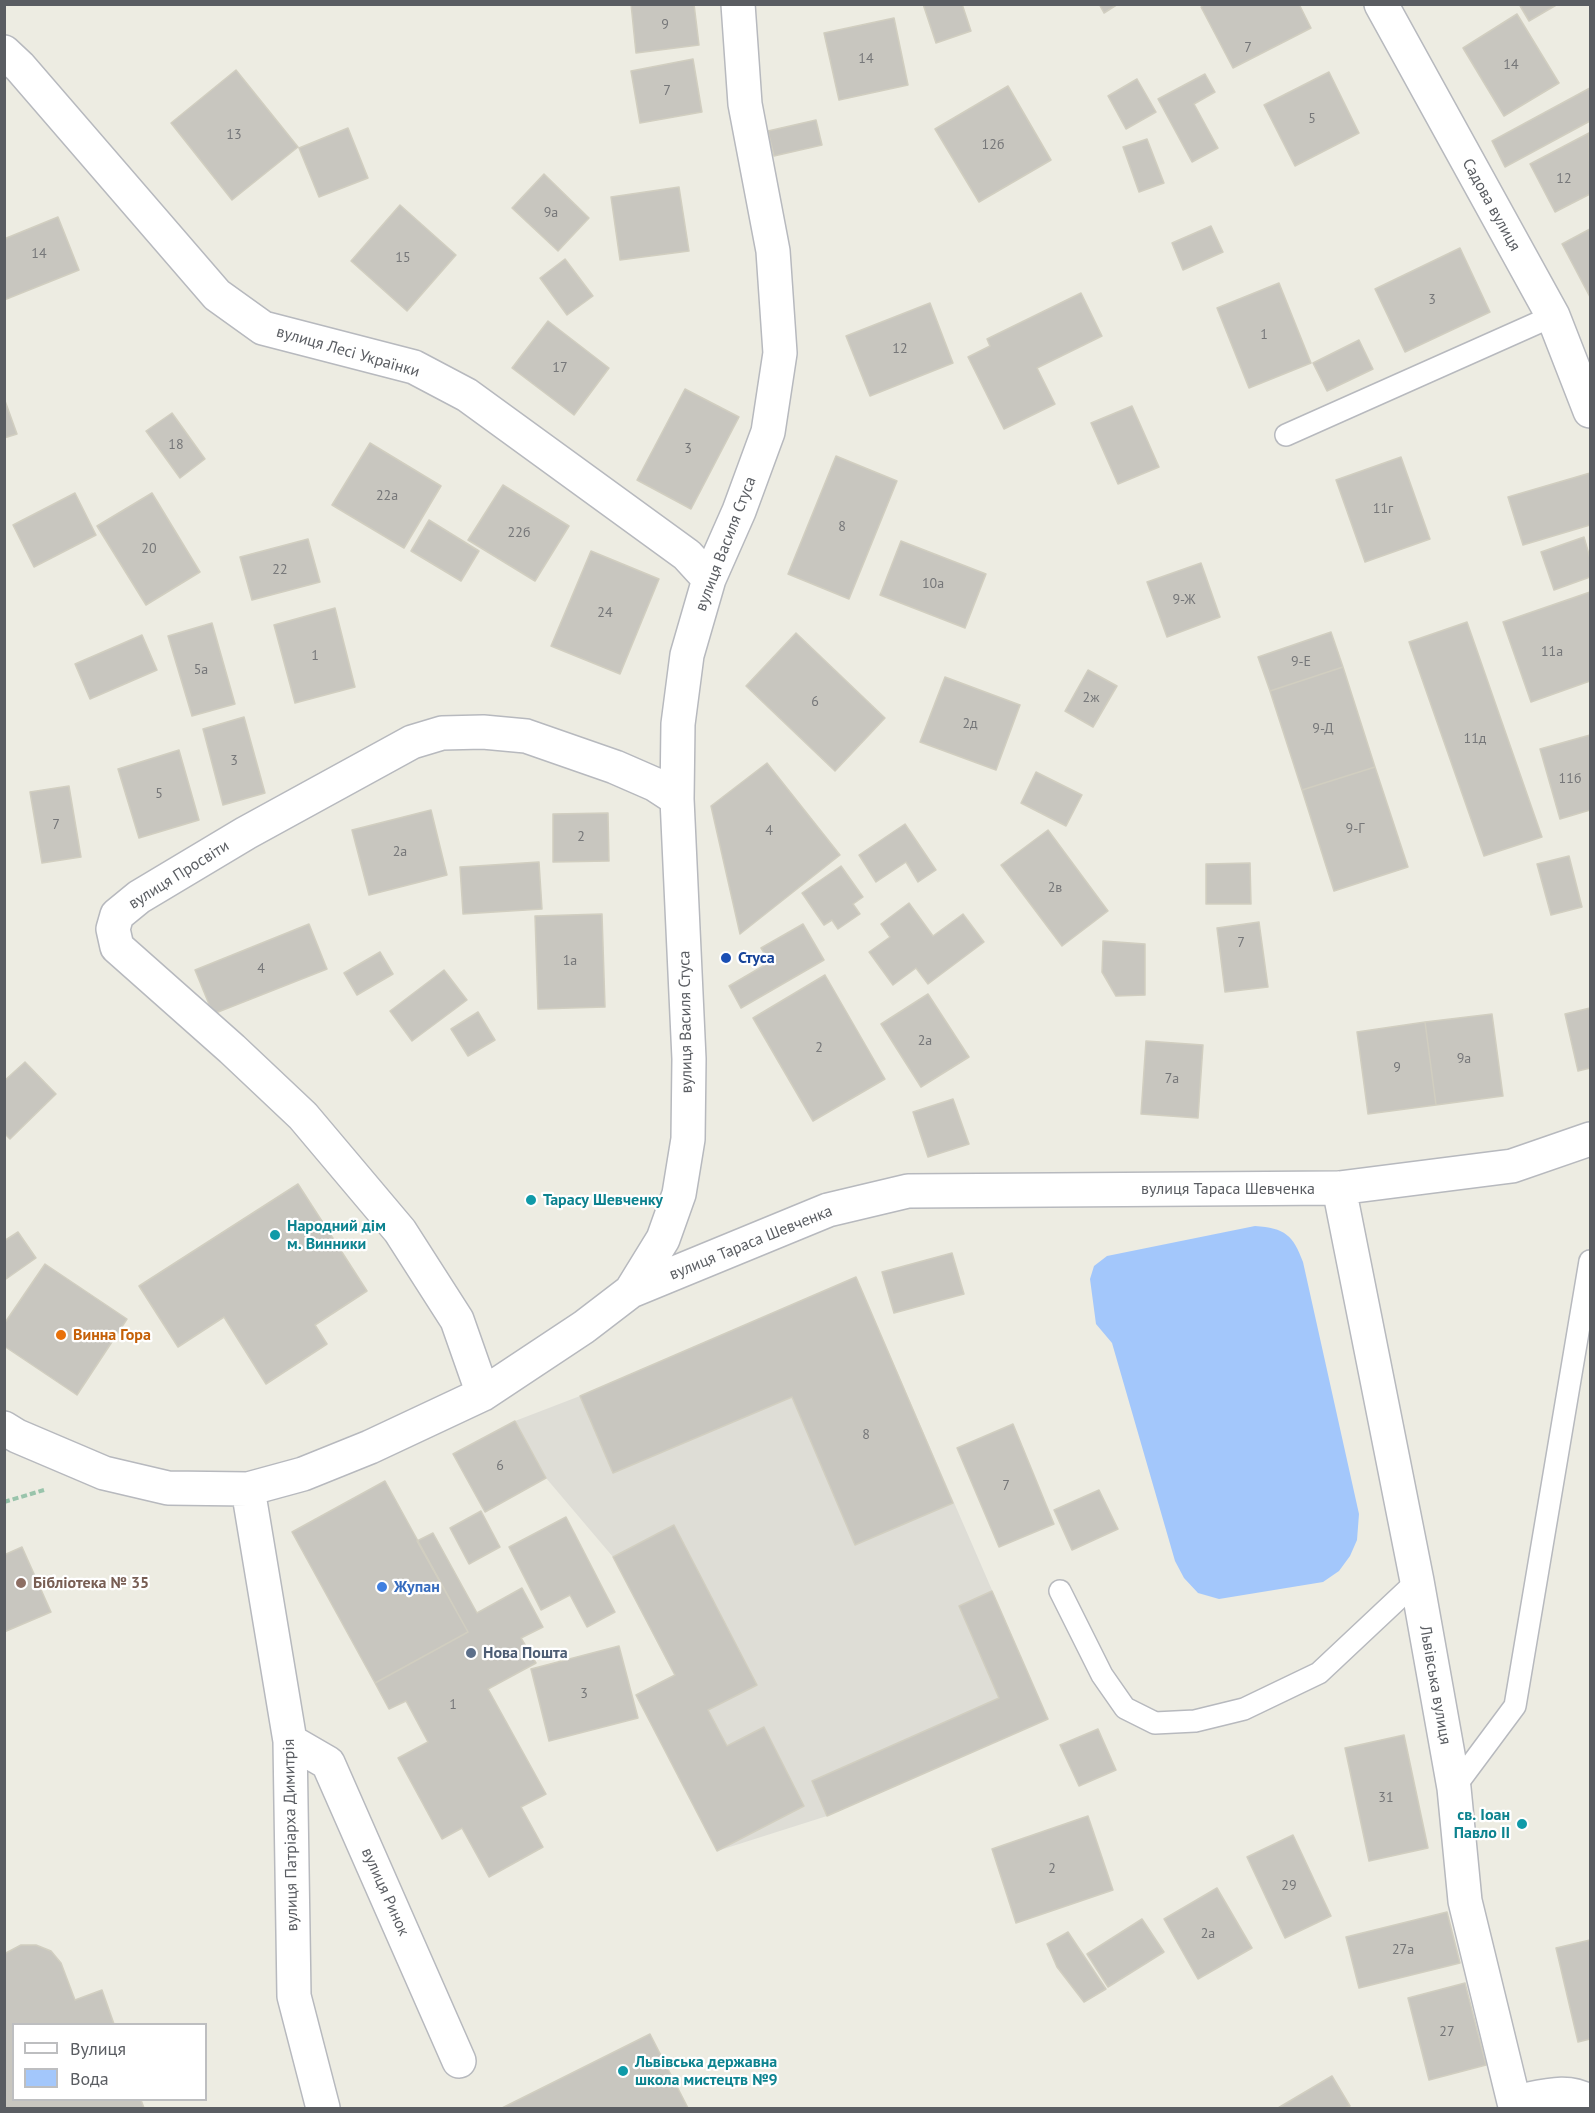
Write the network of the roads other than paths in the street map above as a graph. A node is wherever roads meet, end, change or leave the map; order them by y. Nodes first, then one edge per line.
1 (738, 4) edge
2 (1381, 4) edge
3 (4, 52) edge
4 (1553, 316) junction
5 (1590, 411) edge
6 (1286, 435) dead end
7 (709, 579) junction
8 (677, 798) junction
9 (1590, 1139) edge
10 (1339, 1188) junction
11 (1590, 1261) edge
12 (631, 1291) junction
13 (483, 1394) junction
14 (4, 1428) edge
15 (248, 1489) junction
16 (1417, 1581) junction
17 (1060, 1591) dead end
18 (290, 1740) junction
19 (1454, 1788) junction
20 (459, 2061) dead end
21 (1590, 2103) edge
22 (1513, 2105) edge
23 (323, 2109) edge

1 - 7 street, вулиця Василя Стуса
2 - 4 street, Садова вулиця
3 - 7 street, вулиця Лесі Українки
4 - 5 street, Садова вулиця
4 - 6 lane
7 - 8 street, вулиця Василя Стуса
8 - 12 street, вулиця Василя Стуса
8 - 13 street, вулиця Просвіти
9 - 10 street, вулиця Тараса Шевченка
10 - 12 street, вулиця Тараса Шевченка
10 - 16 street, Львівська вулиця
11 - 19 lane
12 - 13 street, вулиця Тараса Шевченка
13 - 15 street, вулиця Тараса Шевченка
14 - 15 street, вулиця Тараса Шевченка
15 - 18 street, вулиця Патріарха Димитрія
16 - 17 lane
16 - 19 street, Львівська вулиця
18 - 20 street, вулиця Ринок
18 - 23 street, вулиця Патріарха Димитрія
19 - 22 street, Львівська вулиця
21 - 22 street, Львівська вулиця

